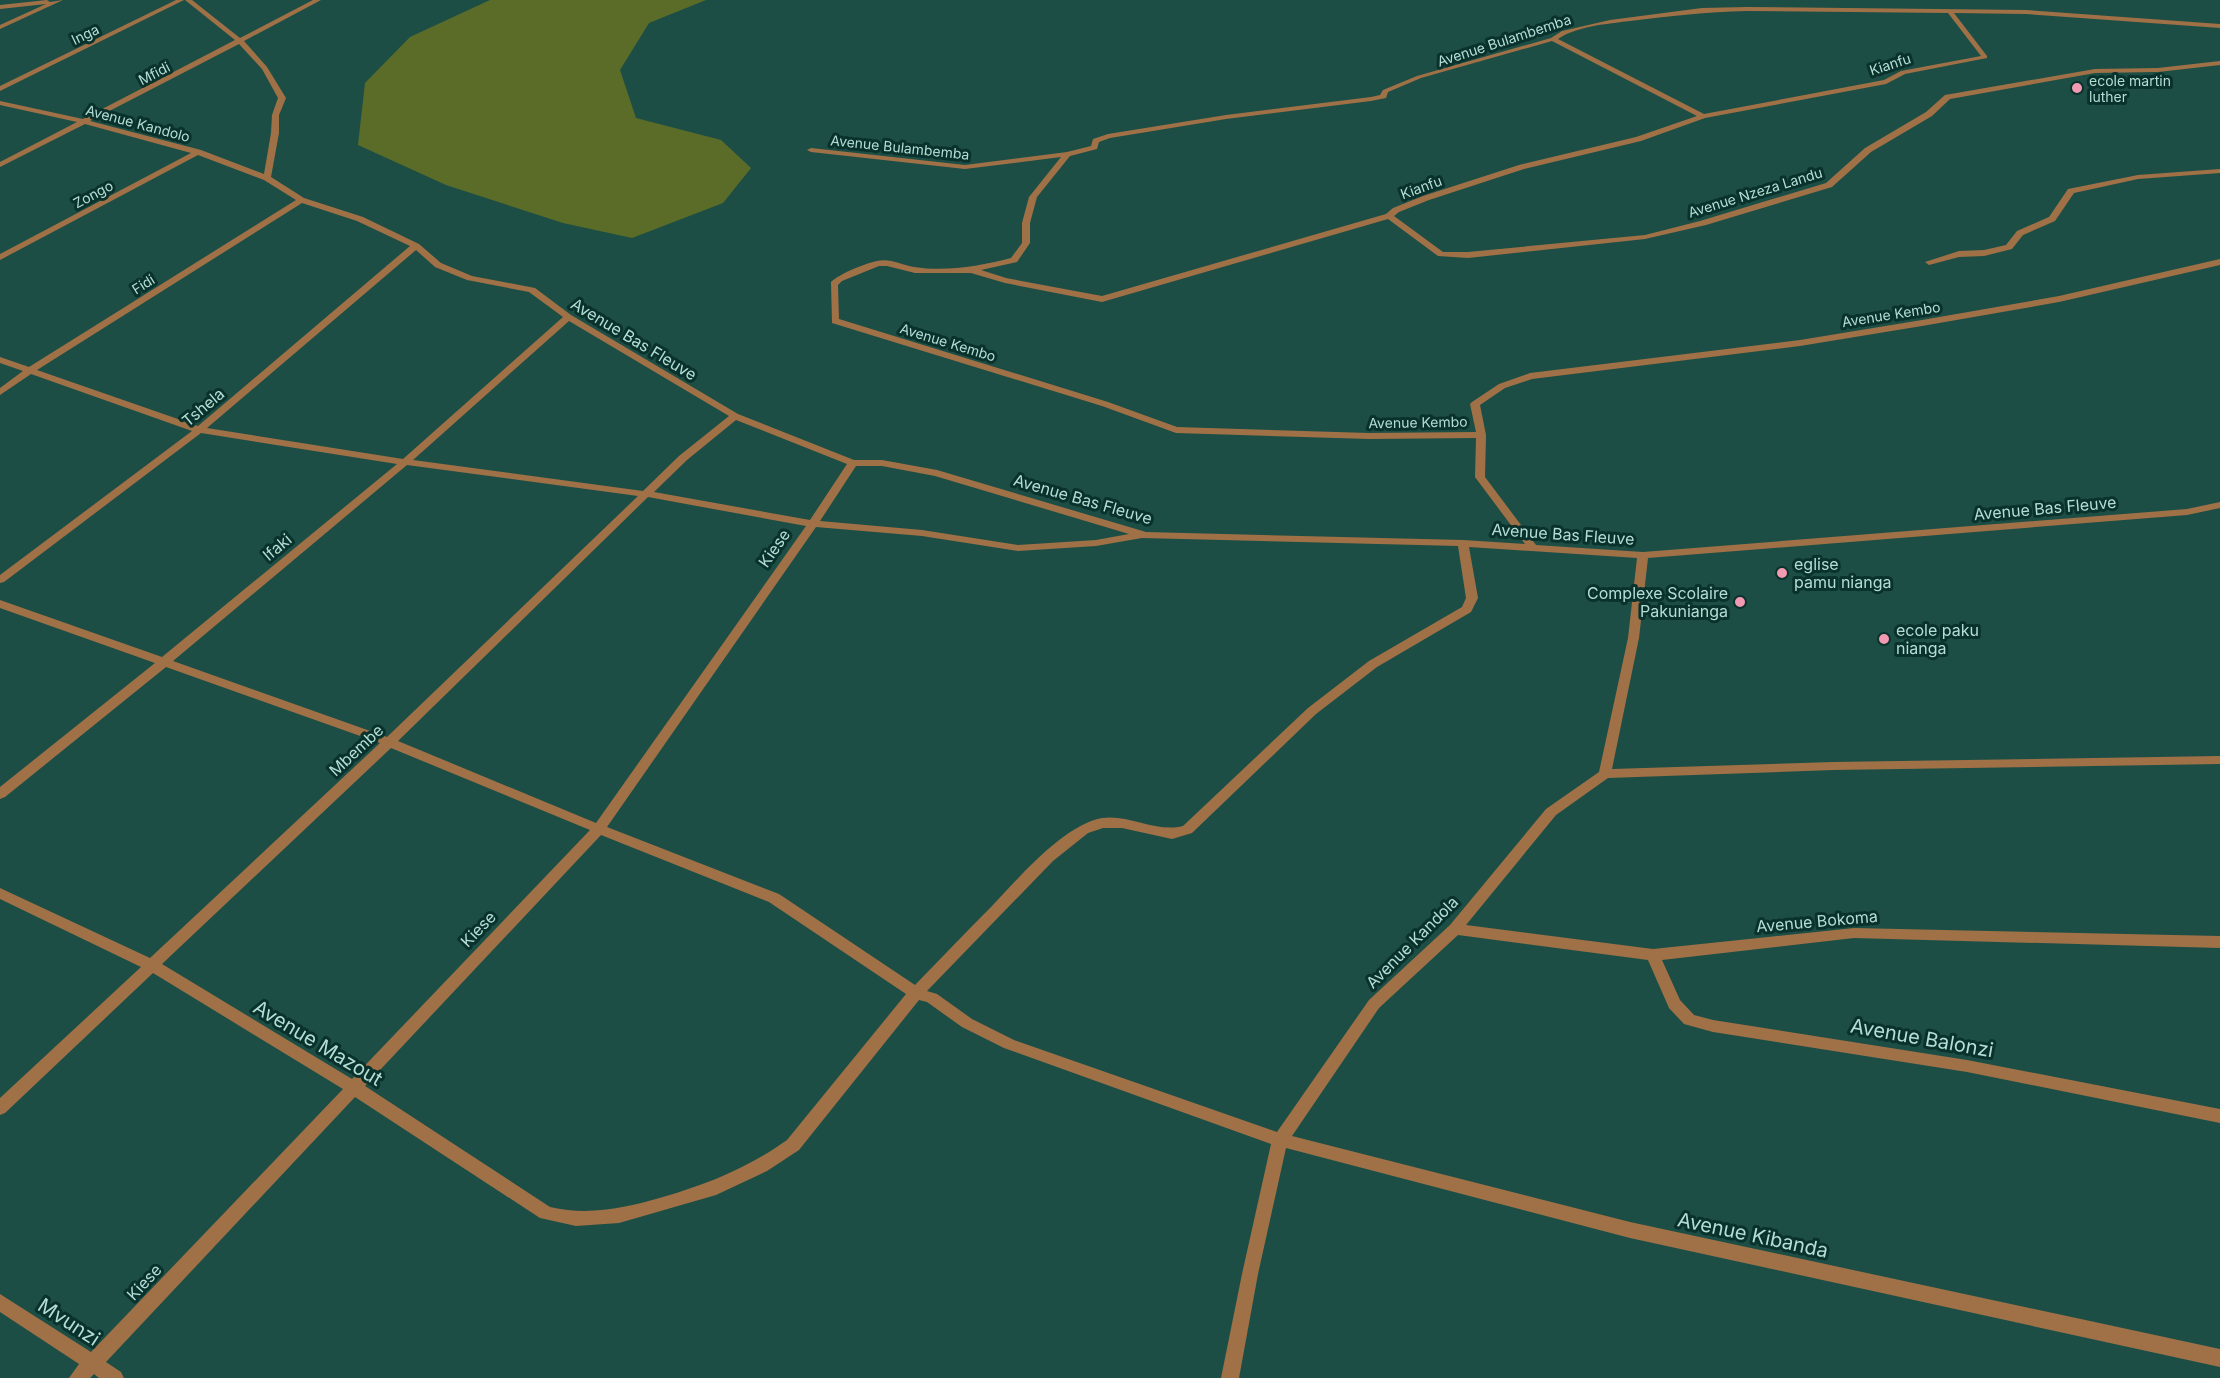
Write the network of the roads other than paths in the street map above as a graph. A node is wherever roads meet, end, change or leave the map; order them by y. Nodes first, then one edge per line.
1 (60, 0) edge
2 (181, 0) edge
3 (188, 0) edge
4 (318, 0) edge
5 (1693, 0) edge
6 (1795, 0) edge
7 (0, 7) edge
8 (1805, 9) junction
9 (1702, 10) junction
10 (1951, 12) junction
11 (2217, 26) edge
12 (0, 27) edge
13 (2220, 34) edge
14 (1553, 39) junction
15 (241, 42) junction
16 (2220, 63) edge
17 (0, 89) edge
18 (0, 103) edge
19 (1703, 116) junction
20 (86, 122) junction
21 (811, 150) dead end
22 (198, 152) junction
23 (1067, 154) junction
24 (0, 165) edge
25 (2220, 171) edge
26 (267, 178) junction
27 (301, 200) junction
28 (1389, 216) junction
29 (416, 246) junction
30 (0, 257) edge
31 (1929, 262) dead end
32 (2220, 262) edge
33 (973, 270) junction
34 (568, 317) junction
35 (0, 360) edge
36 (32, 370) junction
37 (0, 392) edge
38 (735, 416) junction
39 (200, 430) junction
40 (1481, 435) junction
41 (405, 462) junction
42 (853, 463) junction
43 (646, 494) junction
44 (2220, 506) edge
45 (813, 524) junction
46 (1144, 535) junction
47 (1463, 543) junction
48 (1532, 546) junction
49 (1643, 555) junction
50 (0, 580) edge
51 (0, 604) edge
52 (163, 663) junction
53 (389, 742) junction
54 (2220, 760) edge
55 (1605, 774) junction
56 (0, 794) edge
57 (599, 829) junction
58 (0, 893) edge
59 (1455, 929) junction
60 (2220, 942) edge
61 (1653, 956) junction
62 (151, 965) junction
63 (916, 993) junction
64 (352, 1087) junction
65 (0, 1108) edge
66 (2220, 1116) edge
67 (1280, 1140) junction
68 (0, 1302) edge
69 (2220, 1358) edge
70 (93, 1362) junction
71 (78, 1378) edge
72 (115, 1378) edge
73 (1230, 1378) edge

1 - 7 street
1 - 12 street
2 - 17 street, Inga
3 - 15 street
4 - 15 street, Mfidi
5 - 9 street
6 - 8 street
8 - 9 street, Avenue Bulambemba
8 - 10 street, Avenue Bulambemba
9 - 14 street, Avenue Bulambemba
10 - 11 street, Avenue Bulambemba
10 - 19 street, Kianfu
11 - 13 street
14 - 19 street
14 - 23 street, Avenue Bulambemba
15 - 20 street, Mfidi
15 - 26 street
16 - 28 street, Avenue Nzeza Landu
18 - 20 street, Avenue Kandolo
19 - 28 street, Kianfu
20 - 22 street, Avenue Kandolo
20 - 24 street, Mfidi
21 - 23 street, Avenue Bulambemba
22 - 26 street, Avenue Kandolo
22 - 30 street, Zongo
23 - 33 street
25 - 31 street
26 - 27 street, Avenue Bas Fleuve
27 - 29 street, Avenue Bas Fleuve
27 - 36 street, Fidi
28 - 33 street, Kianfu
29 - 34 street, Avenue Bas Fleuve
29 - 39 street, Tshela
32 - 40 street, Avenue Kembo
33 - 40 street, Avenue Kembo
34 - 38 street, Avenue Bas Fleuve
34 - 41 street, Ifaki
35 - 36 street
36 - 37 street, Fidi
36 - 39 street
38 - 42 street, Avenue Bas Fleuve
38 - 43 street, Mbembe
39 - 41 street
39 - 50 street, Tshela
40 - 48 street
41 - 43 street
41 - 52 street, Ifaki
42 - 45 street, Kiese
42 - 46 street, Avenue Bas Fleuve
43 - 45 street
43 - 53 street, Mbembe
44 - 49 street, Avenue Bas Fleuve
45 - 46 street
45 - 57 street, Kiese
46 - 47 street, Avenue Bas Fleuve
47 - 48 street, Avenue Bas Fleuve
47 - 63 street, Avenue Mazout
48 - 49 street, Avenue Bas Fleuve
49 - 55 street
51 - 52 street, Avenue Kibanda
52 - 53 street, Avenue Kibanda
52 - 56 street, Ifaki
53 - 57 street, Avenue Kibanda
53 - 62 street, Mbembe
54 - 55 street
55 - 59 street, Avenue Kandola
57 - 63 street, Avenue Kibanda
57 - 64 street, Kiese
58 - 62 street, Avenue Mazout
59 - 61 street, Avenue Bokoma
59 - 67 street, Avenue Kandola
60 - 61 street, Avenue Bokoma
61 - 66 street, Avenue Balonzi
62 - 64 street, Avenue Mazout
62 - 65 street, Mbembe
63 - 64 street, Avenue Mazout
63 - 67 street, Avenue Kibanda
64 - 70 street, Kiese
67 - 69 street, Avenue Kibanda
67 - 73 street, Avenue Kandola
68 - 70 street, Mvunzi
70 - 71 street, Kiese
70 - 72 street, Mvunzi

